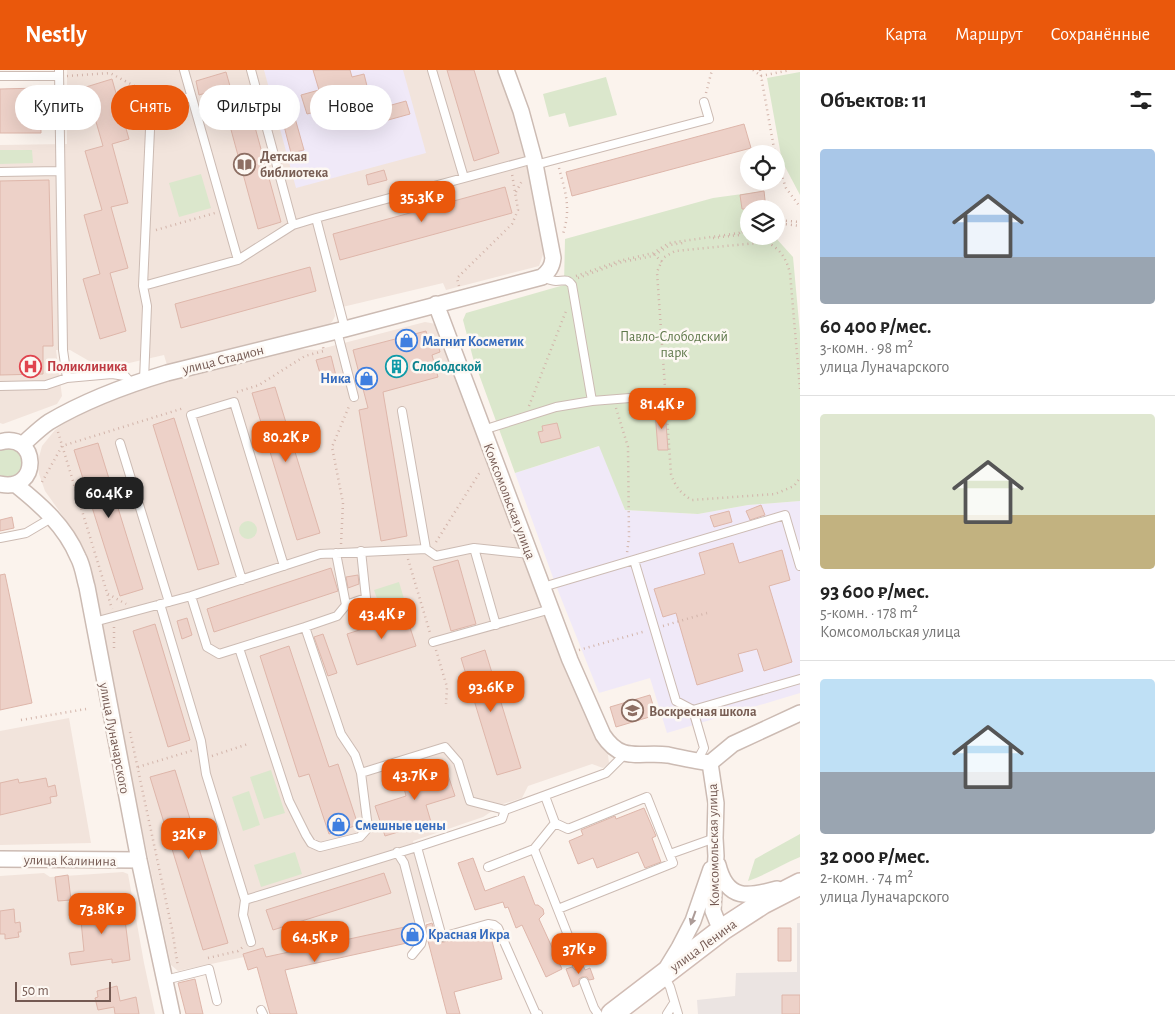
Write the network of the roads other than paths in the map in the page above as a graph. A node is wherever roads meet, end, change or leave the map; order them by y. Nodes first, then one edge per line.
1 (184, 70) edge
2 (251, 70) edge
3 (432, 70) edge
4 (511, 71) edge
5 (59, 73) edge
6 (0, 76) edge
7 (191, 96) junction
8 (704, 102) road end
9 (535, 162) junction
10 (60, 171) junction
11 (0, 172) edge
12 (464, 178) junction
13 (316, 218) junction
14 (292, 225) junction
15 (238, 260) junction
16 (542, 277) junction
17 (143, 286) junction
18 (436, 304) junction
19 (341, 330) junction
20 (67, 378) junction
21 (138, 382) junction
22 (0, 386) edge
23 (655, 396) dead end
24 (354, 397) road end
25 (592, 401) junction
26 (402, 411) dead end
27 (484, 430) junction
28 (0, 442) edge
29 (120, 443) dead end
30 (22, 445) junction
31 (0, 484) edge
32 (16, 484) junction
33 (53, 517) junction
34 (0, 538) edge
35 (474, 548) junction
36 (428, 550) junction
37 (361, 552) junction
38 (338, 553) junction
39 (530, 554) junction
40 (630, 561) junction
41 (284, 566) junction
42 (800, 566) edge
43 (242, 580) junction
44 (543, 587) junction
45 (191, 596) junction
46 (169, 602) junction
47 (160, 604) junction
48 (346, 605) junction
49 (551, 609) junction
50 (94, 622) junction
51 (496, 624) junction
52 (305, 627) junction
53 (433, 642) road end
54 (239, 648) junction
55 (800, 679) edge
56 (693, 710) junction
57 (800, 713) edge
58 (625, 754) junction
59 (704, 762) junction
60 (361, 773) junction
61 (545, 796) junction
62 (505, 810) junction
63 (555, 823) junction
64 (715, 838) junction
65 (417, 847) junction
66 (534, 849) junction
67 (397, 852) junction
68 (670, 854) junction
69 (716, 856) junction
70 (0, 859) edge
71 (139, 860) junction
72 (488, 867) dead end
73 (800, 884) edge
74 (245, 900) junction
75 (558, 909) junction
76 (723, 929) junction
77 (251, 942) road end
78 (412, 955) dead end
79 (577, 965) dead end
80 (663, 974) junction
81 (165, 980) junction
82 (584, 982) dead end
83 (217, 1001) dead end
84 (674, 1003) junction
85 (172, 1014) edge
86 (538, 1014) edge
87 (598, 1014) edge
88 (612, 1014) edge
89 (667, 1014) edge
90 (678, 1014) edge

1 - 7 lane
2 - 14 lane
3 - 12 lane
4 - 9 street
5 - 6 lane
5 - 10 lane
7 - 15 lane
7 - 17 lane
8 - 9 lane
9 - 12 lane
9 - 16 street
10 - 11 lane
10 - 20 lane
12 - 13 lane
13 - 14 lane
13 - 19 lane
14 - 15 lane
15 - 17 lane
16 - 18 street
16 - 25 lane
17 - 21 lane
18 - 19 street, улица Стадион
18 - 27 street, Комсомольская улица
19 - 21 street, улица Стадион
19 - 24 lane
20 - 21 lane
20 - 22 lane
21 - 30 street, улица Стадион
23 - 25 lane
25 - 27 lane
26 - 36 lane
27 - 39 street, Комсомольская улица
28 - 30 street
29 - 46 lane
30 - 32 street
31 - 32 street
32 - 33 street, улица Луначарского
33 - 34 lane
33 - 50 street, улица Луначарского
35 - 36 lane
35 - 39 lane
35 - 51 lane
36 - 37 lane
37 - 38 lane
37 - 48 lane
38 - 41 lane
38 - 48 lane
39 - 44 street, Комсомольская улица
40 - 42 lane
40 - 44 lane
40 - 56 lane
41 - 43 lane
41 - 43 lane
43 - 45 lane
44 - 49 street, Комсомольская улица
45 - 46 lane
45 - 54 lane
46 - 47 lane
47 - 50 lane
47 - 74 lane
48 - 52 lane
49 - 51 lane
49 - 58 street, Комсомольская улица
50 - 71 street, улица Луначарского
51 - 53 lane
52 - 54 lane
52 - 60 lane
54 - 60 lane
55 - 56 lane
56 - 59 lane
57 - 59 street
58 - 59 street
58 - 61 lane
59 - 64 street, Комсомольская улица
60 - 62 lane
61 - 62 lane
61 - 63 lane
62 - 65 lane
63 - 66 lane
63 - 68 lane
64 - 68 lane
64 - 69 street, Комсомольская улица
65 - 67 lane
65 - 86 lane
66 - 72 lane
66 - 75 lane
67 - 74 lane
67 - 78 lane
68 - 75 lane
69 - 73 street
69 - 76 street, Комсомольская улица
69 -> 80 street
70 - 71 street, улица Калинина
71 - 81 street, улица Луначарского
73 - 76 main road, улица Ленина
74 - 77 lane
75 - 79 lane
76 - 80 main road, улица Ленина
80 - 84 lane
80 - 88 main road, улица Ленина
81 - 83 lane
81 - 85 street, улица Луначарского
82 - 87 lane
84 - 89 lane
84 - 90 lane

